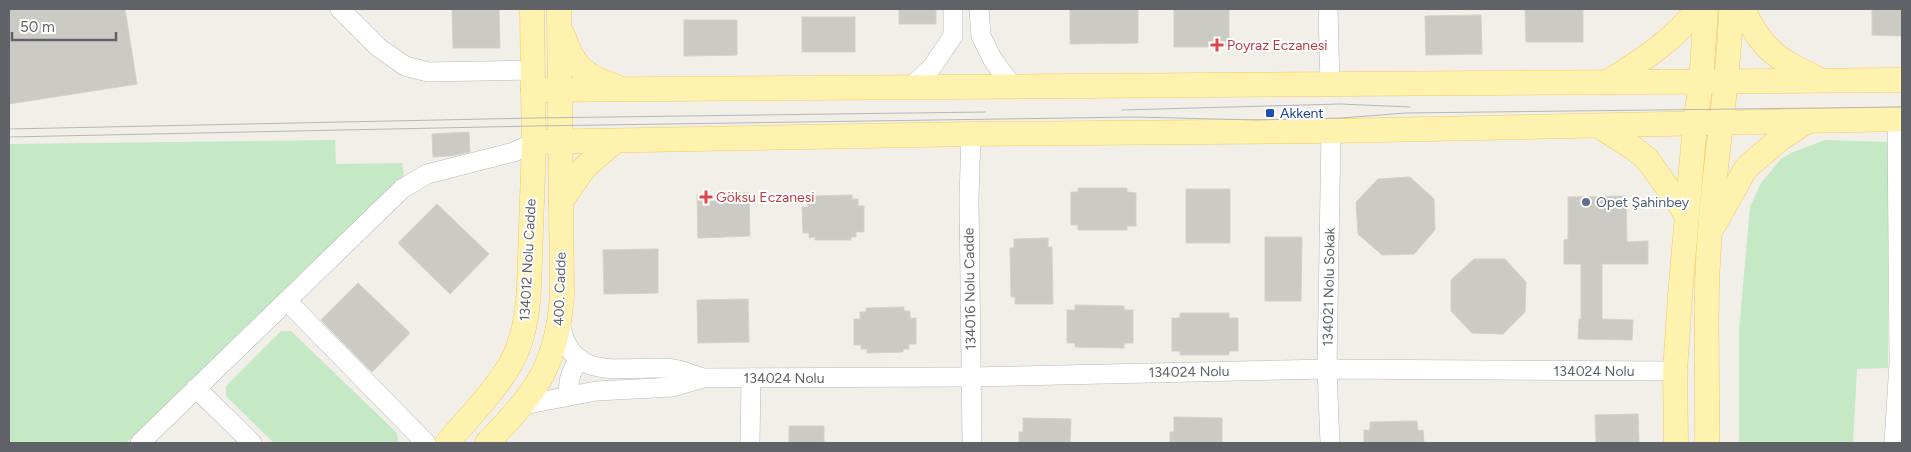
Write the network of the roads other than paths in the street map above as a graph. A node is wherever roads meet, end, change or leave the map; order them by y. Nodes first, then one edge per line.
1 (340, 9) edge
2 (532, 9) edge
3 (953, 9) edge
4 (979, 9) edge
5 (1328, 9) edge
6 (1697, 9) edge
7 (1706, 9) edge
8 (1731, 9) edge
9 (1743, 9) edge
10 (560, 18) edge
11 (533, 80) junction
12 (1902, 80) edge
13 (1822, 81) junction
14 (1608, 82) junction
15 (1701, 82) junction
16 (1726, 82) junction
17 (1330, 85) junction
18 (1013, 86) junction
19 (911, 87) junction
20 (559, 90) junction
21 (625, 90) junction
22 (1900, 120) edge
23 (1807, 121) junction
24 (1720, 123) junction
25 (1695, 124) junction
26 (1599, 126) junction
27 (1331, 131) junction
28 (971, 134) junction
29 (615, 141) junction
30 (534, 142) junction
31 (561, 142) junction
32 (561, 201) junction
33 (1687, 215) junction
34 (1709, 233) junction
35 (287, 301) junction
36 (560, 321) junction
37 (580, 359) junction
38 (1901, 363) edge
39 (1327, 369) junction
40 (1675, 371) junction
41 (971, 377) junction
42 (703, 378) junction
43 (751, 378) junction
44 (196, 388) junction
45 (569, 395) junction
46 (523, 405) junction
47 (140, 443) edge
48 (252, 443) edge
49 (426, 443) edge
50 (447, 443) edge
51 (487, 443) edge
52 (750, 443) edge
53 (972, 443) edge
54 (1330, 443) edge
55 (1676, 443) edge
56 (1707, 443) edge
57 (1894, 443) edge

1 - 11 street
2 - 11 main road, 134012 Nolu Cadde
3 - 19 street
4 - 18 street
5 - 17 street
6 - 14 main road
7 - 15 main road
8 - 16 main road
9 - 13 main road
10 - 20 main road, 400. Cadde
10 - 21 main road
11 - 20 main road
11 - 30 main road, 134012 Nolu Cadde
12 - 13 main road
13 - 16 main road
14 - 15 main road
14 - 17 main road
15 - 16 main road
15 - 25 main road
16 - 24 main road
17 - 18 main road
18 - 19 main road
19 - 21 main road
20 - 21 main road
20 - 31 main road, 400. Cadde
22 - 23 main road
22 - 38 street
23 - 24 main road
23 - 34 main road
24 - 25 main road
24 - 34 main road
25 - 26 main road
25 - 33 main road
26 - 27 main road
26 - 33 main road
27 - 28 main road
27 - 39 street, 134021 Nolu Sokak
28 - 29 main road
28 - 41 street, 134016 Nolu Cadde
29 - 31 main road
29 - 32 main road
30 - 31 main road
30 - 35 street
30 - 50 main road, 134012 Nolu Cadde
31 - 32 main road, 400. Cadde
32 - 36 main road, 400. Cadde
33 - 40 main road
34 - 56 main road
35 - 44 street
35 - 49 street
36 - 37 street
36 - 46 main road, 400. Cadde
37 - 42 street, 134024 Nolu
37 - 45 street
38 - 57 street
39 - 40 street, 134024 Nolu
39 - 41 street, 134024 Nolu
39 - 54 street, 134021 Nolu Sokak
40 - 55 main road
41 - 43 street, 134024 Nolu
41 - 53 street, 134016 Nolu Cadde
42 - 43 street, 134024 Nolu
42 - 45 street, 134024 Nolu
43 - 52 street
44 - 47 street
44 - 48 street
45 - 46 street, 134024 Nolu
46 - 51 main road, 400. Cadde

